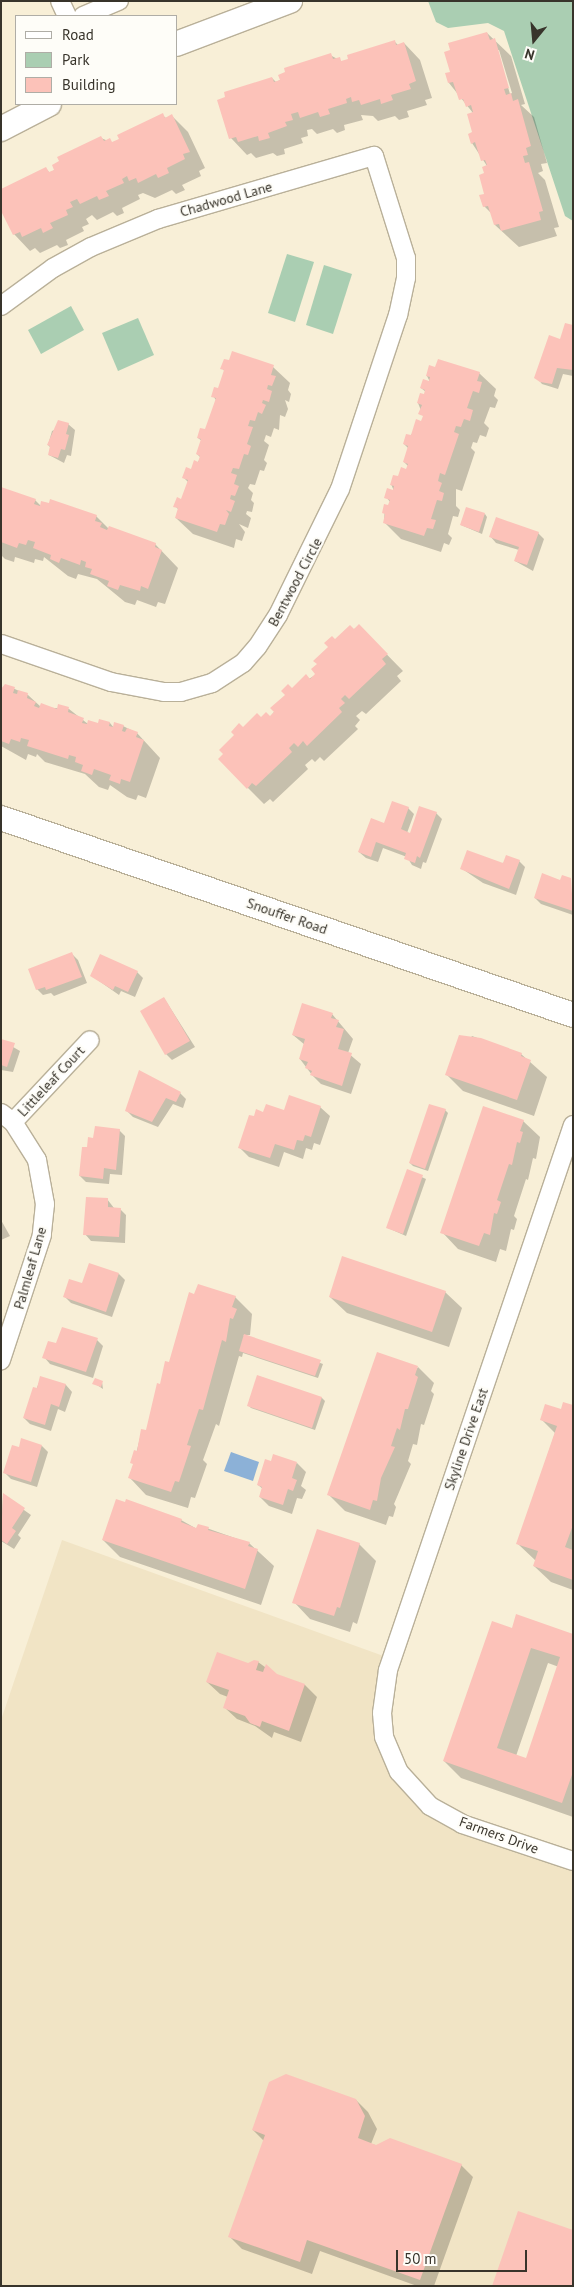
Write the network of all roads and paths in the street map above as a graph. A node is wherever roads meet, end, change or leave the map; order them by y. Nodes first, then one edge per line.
1 (60, 1) edge
2 (119, 1) edge
3 (290, 1) edge
4 (67, 15) edge
5 (85, 15) edge
6 (178, 43) edge
7 (47, 105) edge
8 (1, 129) edge
9 (404, 249) joint
10 (1, 306) edge
11 (1, 644) edge
12 (1, 818) edge
13 (573, 1015) edge
14 (90, 1040) dead end
15 (7, 1118) edge
16 (573, 1125) edge
17 (1, 1360) edge
18 (392, 1756) joint
19 (573, 1862) edge

1 - 4 street
2 - 5 street
3 - 6 main road
7 - 8 main road
9 - 10 street, Chadwood Lane
9 - 11 street, Bentwood Circle
12 - 13 main road, Snouffer Road
14 - 15 street, Littleleaf Court
15 - 17 street, Palmleaf Lane
16 - 18 street, Skyline Drive East
18 - 19 street, Farmers Drive

